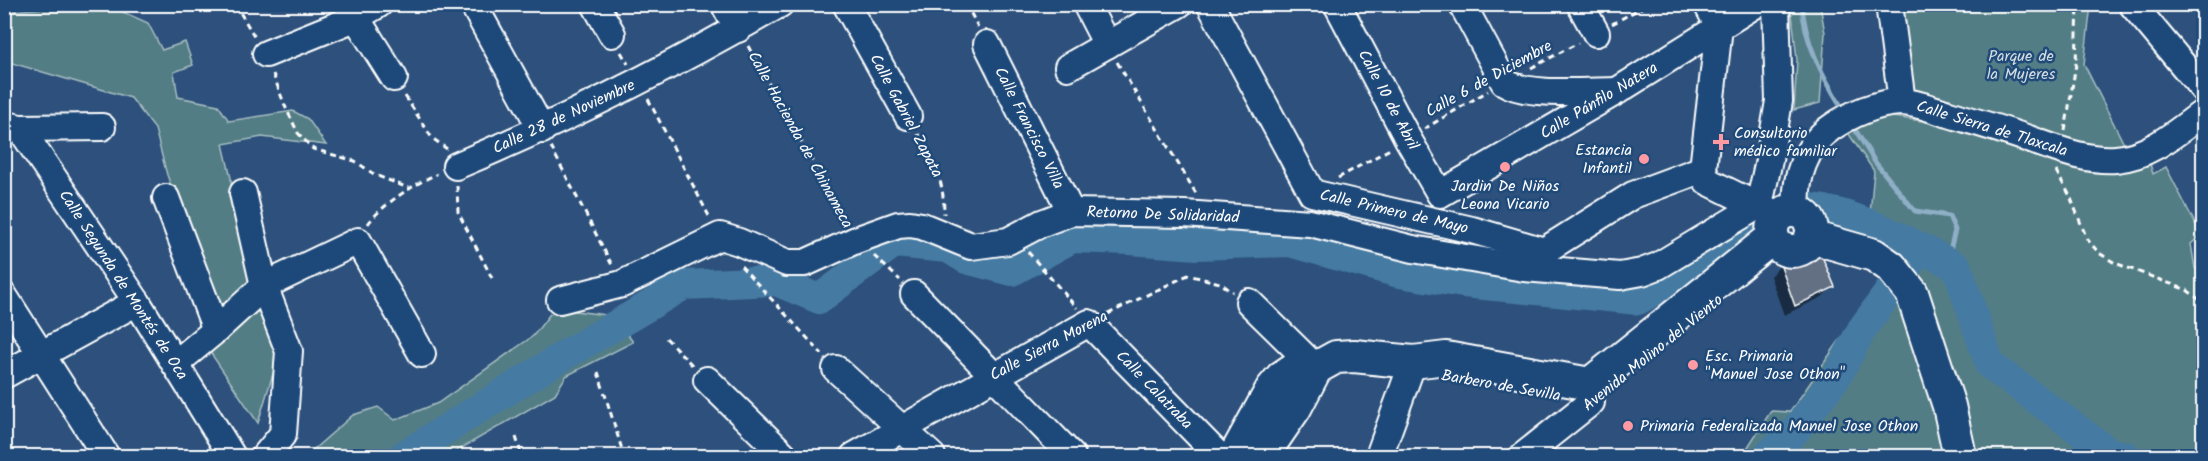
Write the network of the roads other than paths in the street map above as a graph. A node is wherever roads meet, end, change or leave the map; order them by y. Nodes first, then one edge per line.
1 (379, 4) edge
2 (473, 4) edge
3 (595, 4) edge
4 (724, 4) edge
5 (780, 4) edge
6 (846, 4) edge
7 (1086, 4) edge
8 (1179, 4) edge
9 (1210, 4) edge
10 (1337, 4) edge
11 (1462, 4) edge
12 (1580, 4) edge
13 (1707, 4) edge
14 (1756, 4) edge
15 (1776, 4) edge
16 (1889, 4) edge
17 (2132, 4) edge
18 (352, 11) edge
19 (1719, 27) junction
20 (1596, 33) road end
21 (612, 34) road end
22 (741, 34) junction
23 (987, 44) dead end
24 (1107, 45) junction
25 (266, 54) road end
26 (1068, 67) dead end
27 (394, 78) road end
28 (2204, 90) edge
29 (1617, 91) junction
30 (1779, 101) junction
31 (1902, 102) junction
32 (2204, 112) edge
33 (908, 116) road end
34 (12, 126) edge
35 (102, 127) dead end
36 (542, 130) junction
37 (1807, 157) junction
38 (456, 166) road end
39 (1703, 170) junction
40 (243, 193) dead end
41 (1440, 194) joint
42 (166, 198) dead end
43 (1071, 212) junction
44 (1784, 226) junction
45 (1544, 251) junction
46 (1524, 267) junction
47 (264, 286) junction
48 (914, 294) road end
49 (4, 297) edge
50 (560, 300) dead end
51 (137, 302) junction
52 (1249, 302) road end
53 (1089, 323) joint
54 (216, 330) junction
55 (422, 354) dead end
56 (40, 355) junction
57 (1413, 363) junction
58 (175, 364) junction
59 (1316, 368) junction
60 (836, 369) road end
61 (4, 375) edge
62 (994, 376) junction
63 (707, 380) road end
64 (1590, 393) junction
65 (903, 428) junction
66 (106, 456) edge
67 (232, 456) edge
68 (265, 456) edge
69 (785, 456) edge
70 (854, 456) edge
71 (932, 456) edge
72 (1072, 456) edge
73 (1219, 456) edge
74 (1235, 456) edge
75 (1262, 456) edge
76 (1378, 456) edge
77 (1523, 456) edge
78 (1960, 456) edge

1 - 18 street
2 - 36 street
3 - 21 street
4 - 22 street
5 - 22 street, Calle 28 de Noviembre
6 - 33 street, Calle Gabriel Zapata
7 - 24 street
8 - 24 street
9 - 45 street, Calle Primero de Mayo
10 - 41 street, Calle 10 de Abril
11 - 29 street
12 - 20 street
13 - 19 street
14 - 19 street, Calle Pánfilo Natera
15 - 30 street
16 - 31 street
17 - 28 street
18 - 25 street
18 - 27 street
19 - 29 street, Calle Pánfilo Natera
19 - 39 street
22 - 36 street, Calle 28 de Noviembre
23 - 43 street, Calle Francisco Villa
24 - 26 street
29 - 41 street, Calle Pánfilo Natera
30 - 37 street
30 - 44 street
31 - 32 street, Calle Sierra de Tlaxcala
31 - 37 street, Calle Sierra de Tlaxcala
34 - 35 street
34 - 51 street, Calle Segunda de Montés de Oca
36 - 38 street, Calle 28 de Noviembre
37 - 44 street, Calle Sierra de Tlaxcala
39 - 44 street
39 - 45 street
40 - 47 street
42 - 54 street
43 - 46 street, Retorno De Solidaridad
43 - 50 street, Retorno De Solidaridad
44 - 46 street, Retorno De Solidaridad
44 - 64 main road, Avenida Molino del Viento
44 - 78 main road
45 - 46 street
47 - 54 street
47 - 55 street
47 - 68 street
48 - 62 street
49 - 56 street
51 - 56 street
51 - 58 street, Calle Segunda de Montés de Oca
52 - 59 street
53 - 62 street, Calle Sierra Morena
53 - 73 street, Calle Calatraba
54 - 58 street
56 - 61 street
56 - 66 street
57 - 59 main road, Barbero de Sevilla
57 - 64 main road, Barbero de Sevilla
57 - 76 street
58 - 67 street, Calle Segunda de Montés de Oca
59 - 74 main road, Barbero de Sevilla
59 - 75 main road
60 - 65 street
62 - 65 street, Calle Sierra Morena
62 - 72 street
63 - 69 street
64 - 77 street, Avenida Molino del Viento
65 - 70 street, Calle Sierra Morena
65 - 71 street

